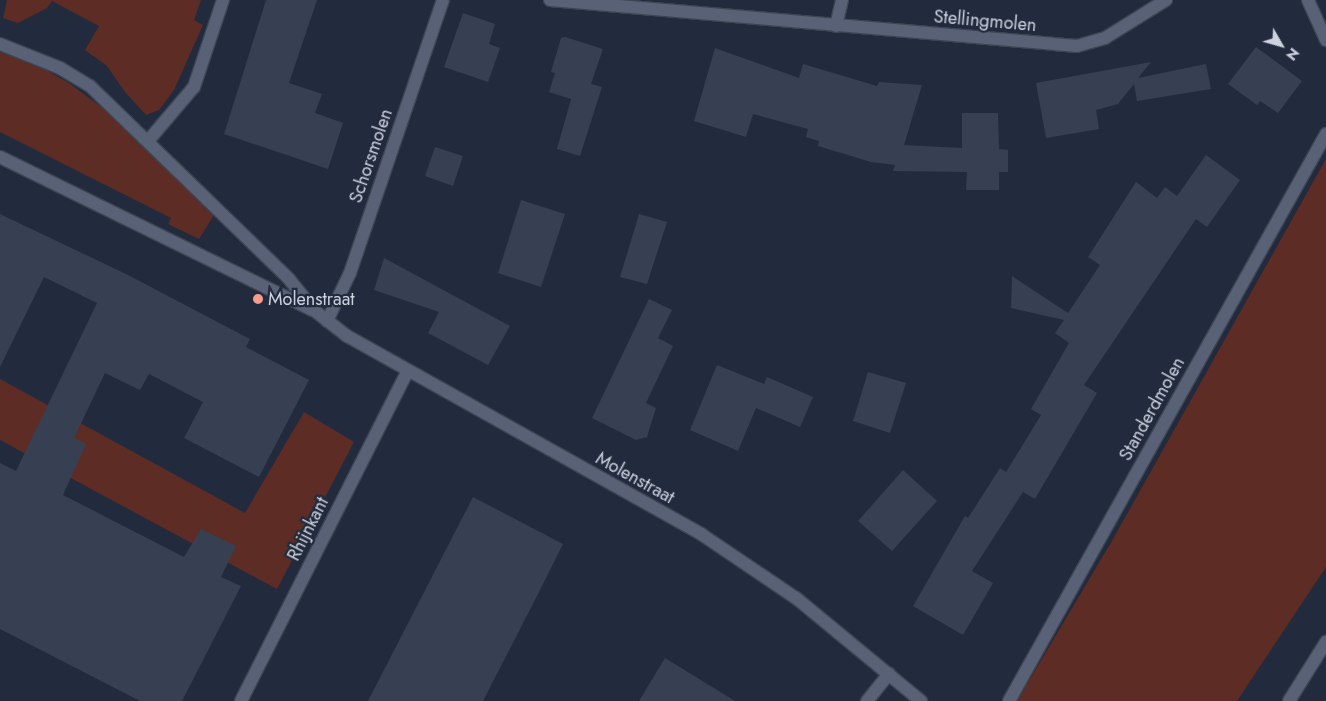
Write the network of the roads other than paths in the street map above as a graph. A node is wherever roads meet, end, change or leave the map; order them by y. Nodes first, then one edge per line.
1 (223, 0) edge
2 (444, 0) edge
3 (550, 0) edge
4 (842, 0) edge
5 (1166, 0) edge
6 (1308, 0) edge
7 (836, 26) junction
8 (1326, 40) edge
9 (0, 44) edge
10 (1326, 134) edge
11 (148, 141) junction
12 (0, 156) edge
13 (316, 311) junction
14 (327, 322) junction
15 (407, 372) junction
16 (1326, 642) edge
17 (888, 674) junction
18 (241, 701) edge
19 (867, 701) edge
20 (921, 701) edge
21 (1009, 701) edge
22 (1289, 701) edge

1 - 11 street
2 - 14 street, Schorsmolen
3 - 7 street, Stellingmolen
4 - 7 street
5 - 7 street, Stellingmolen
6 - 8 street
9 - 11 street, Molenstraat
10 - 21 street, Standerdmolen
11 - 13 street, Molenstraat
12 - 13 street, Molenstraat
13 - 14 street, Molenstraat
14 - 15 street, Molenstraat
15 - 17 street, Molenstraat
15 - 18 street, Rhijnkant
16 - 22 street
17 - 19 street
17 - 20 street, Molenstraat

